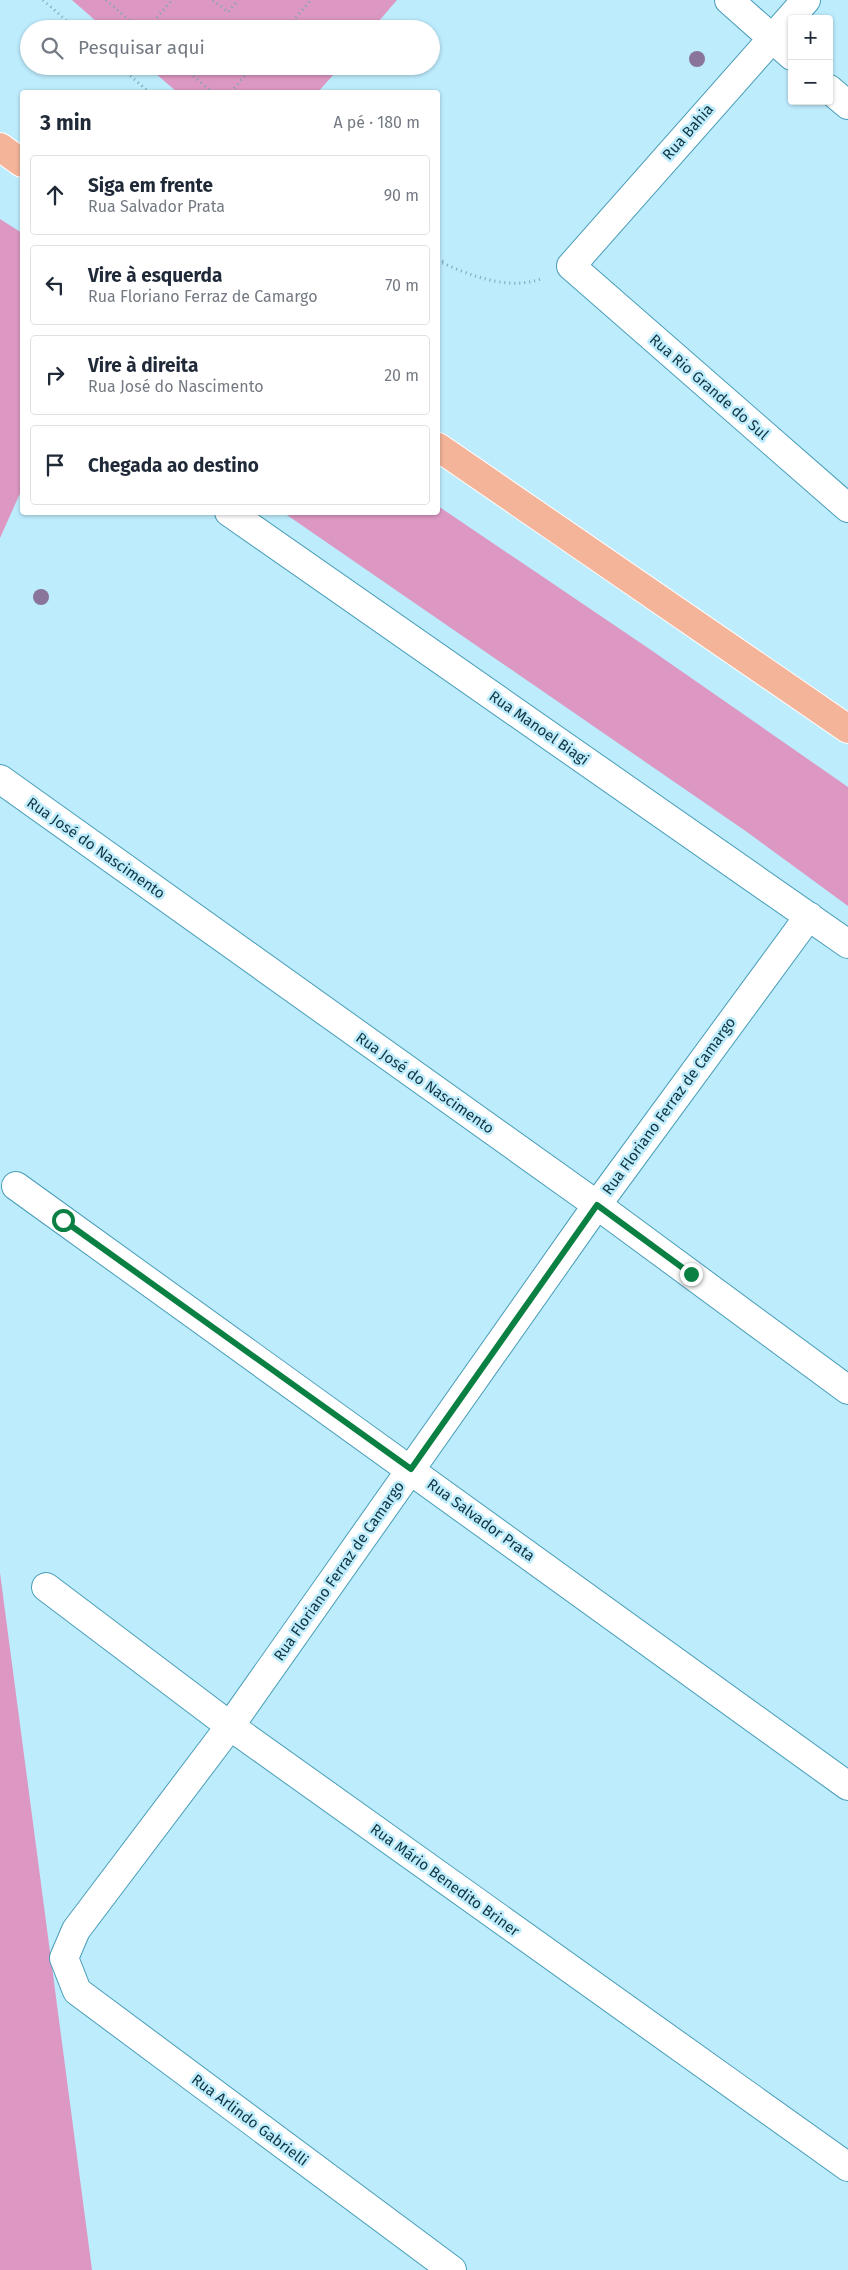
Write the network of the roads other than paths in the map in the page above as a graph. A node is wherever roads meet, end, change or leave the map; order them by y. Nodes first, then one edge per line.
1 (729, 0) edge
2 (806, 0) edge
3 (770, 38) junction
4 (788, 53) edge
5 (833, 92) edge
6 (848, 105) edge
7 (0, 147) edge
8 (20, 161) edge
9 (571, 266) joint
10 (440, 448) edge
11 (848, 508) edge
12 (233, 515) edge
13 (848, 729) edge
14 (0, 780) edge
15 (809, 916) junction
16 (848, 944) edge
17 (16, 1186) dead end
18 (597, 1205) junction
19 (848, 1390) edge
20 (411, 1469) junction
21 (46, 1587) dead end
22 (230, 1726) junction
23 (848, 1786) edge
24 (64, 1958) joint
25 (848, 2167) edge
26 (452, 2270) edge

1 - 3 street
2 - 3 street, Rua Bahia
3 - 4 street
3 - 9 street, Rua Bahia
5 - 6 street
7 - 8 main road
9 - 11 street, Rua Rio Grande do Sul
10 - 13 main road
12 - 15 street, Rua Manoel Biagi
14 - 18 street, Rua José do Nascimento
15 - 16 street, Rua Manoel Biagi
15 - 18 street, Rua Floriano Ferraz de Camargo
17 - 20 street, Rua Salvador Prata
18 - 19 street, Rua José do Nascimento
18 - 20 street, Rua Floriano Ferraz de Camargo
20 - 22 street, Rua Floriano Ferraz de Camargo
20 - 23 street, Rua Salvador Prata
21 - 22 street, Rua Mário Benedito Briner
22 - 24 street, Rua Floriano Ferraz de Camargo
22 - 25 street, Rua Mário Benedito Briner
24 - 26 street, Rua Arlindo Gabrielli

